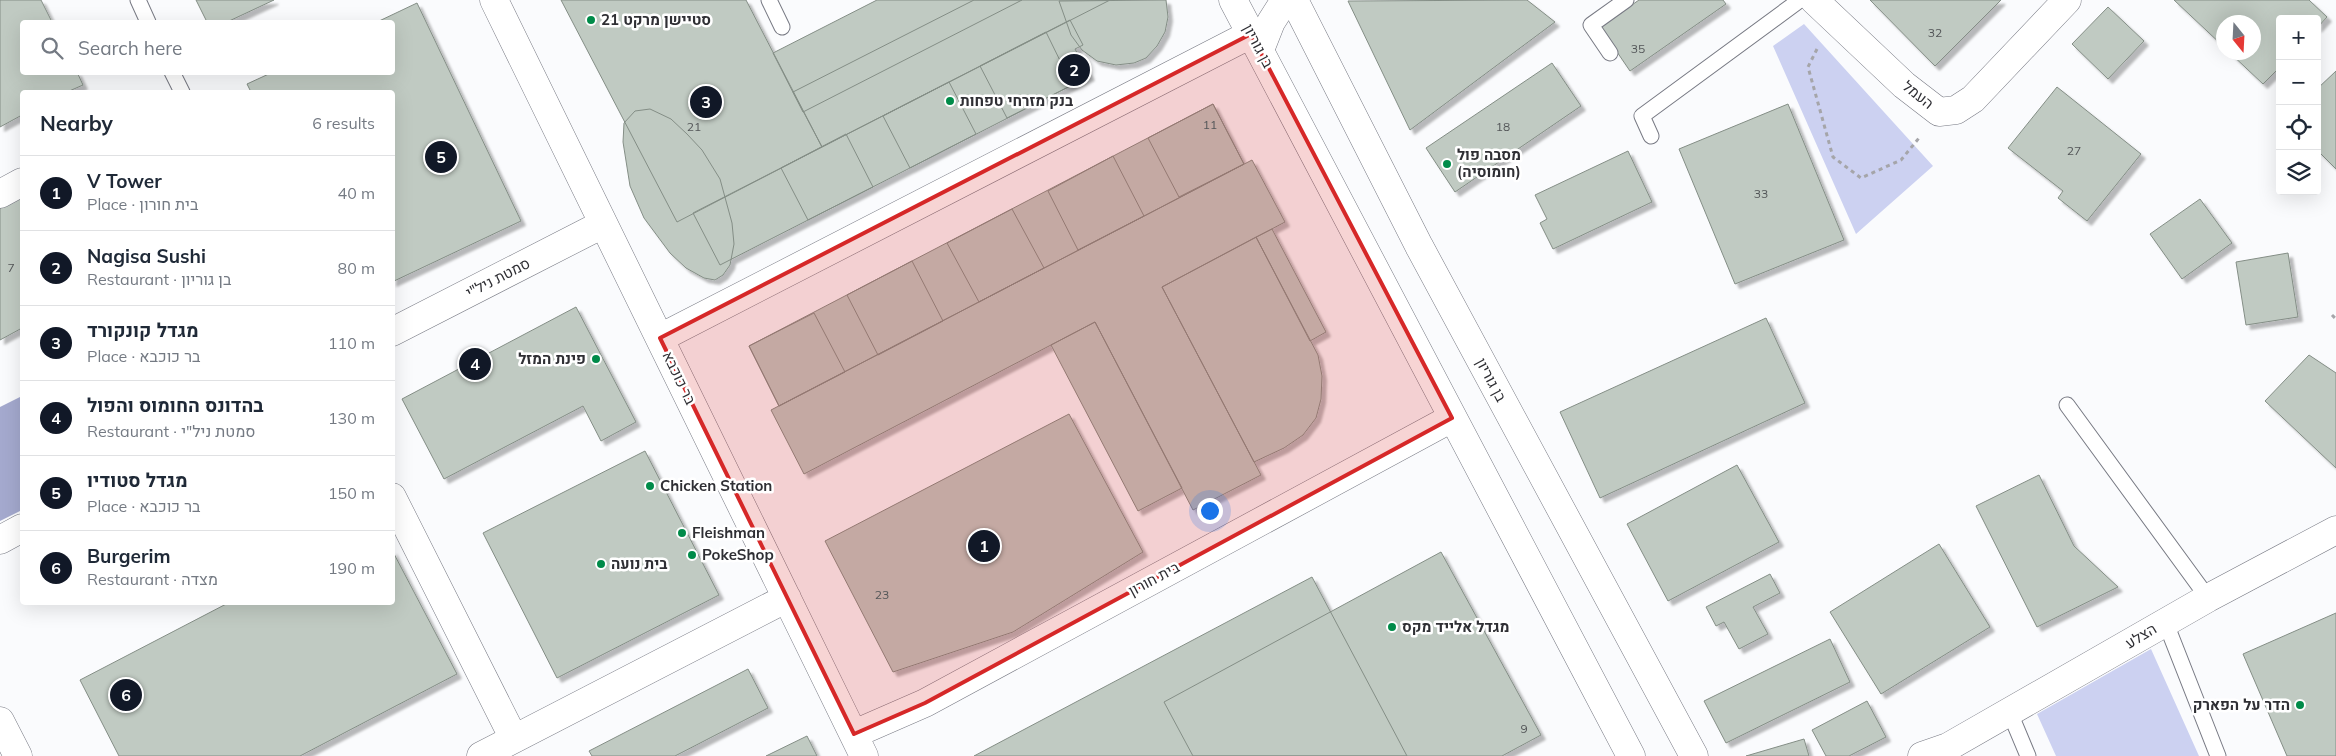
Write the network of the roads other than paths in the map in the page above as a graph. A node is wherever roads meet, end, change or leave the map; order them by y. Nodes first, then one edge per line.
1 (138, 0) edge
2 (494, 0) edge
3 (769, 0) edge
4 (1234, 0) edge
5 (1285, 0) edge
6 (1294, 0) edge
7 (1626, 0) edge
8 (1800, 0) edge
9 (2067, 0) edge
10 (1824, 9) edge
11 (147, 20) edge
12 (782, 26) dead end
13 (1256, 42) junction
14 (1610, 53) dead end
15 (174, 75) edge
16 (181, 90) edge
17 (1651, 136) dead end
18 (20, 183) edge
19 (0, 194) edge
20 (603, 224) junction
21 (395, 330) edge
22 (660, 338) junction
23 (2067, 405) dead end
24 (1452, 418) junction
25 (395, 503) edge
26 (20, 529) edge
27 (2336, 530) edge
28 (0, 540) edge
29 (787, 598) junction
30 (2208, 598) junction
31 (2165, 622) junction
32 (2010, 712) junction
33 (1608, 713) junction
34 (0, 721) edge
35 (514, 739) junction
36 (859, 745) edge
37 (1942, 751) edge
38 (18, 756) edge
39 (481, 756) edge
40 (1609, 756) edge
41 (1631, 756) edge
42 (1694, 756) edge
43 (1922, 756) edge
44 (2028, 756) edge
45 (2218, 756) edge

1 - 11 lane
2 - 20 street, בר כוכבא
3 - 12 lane
4 - 13 street, בן גוריון
5 - 13 street
6 - 42 street, בן גוריון
7 - 14 lane
8 - 17 lane
9 - 10 street, העמל
13 - 22 street
13 - 24 street, בן גוריון
15 - 16 lane
18 - 19 street
20 - 21 street, סמטת ניל"י
20 - 22 street, בר כוכבא
22 - 29 street, בר כוכבא
23 - 30 lane
24 - 33 street, בן גוריון
24 - 36 street, בית חורון
25 - 35 street
26 - 28 street
27 - 30 street, הצלע
29 - 35 street
29 - 36 street, בר כוכבא
30 - 31 street, הצלע
31 - 32 street, הצלע
31 - 45 lane
32 - 37 street, הצלע
32 - 44 lane
33 - 40 street
33 - 41 street, בן גוריון
34 - 38 street
35 - 39 street
37 - 43 street, הצלע

